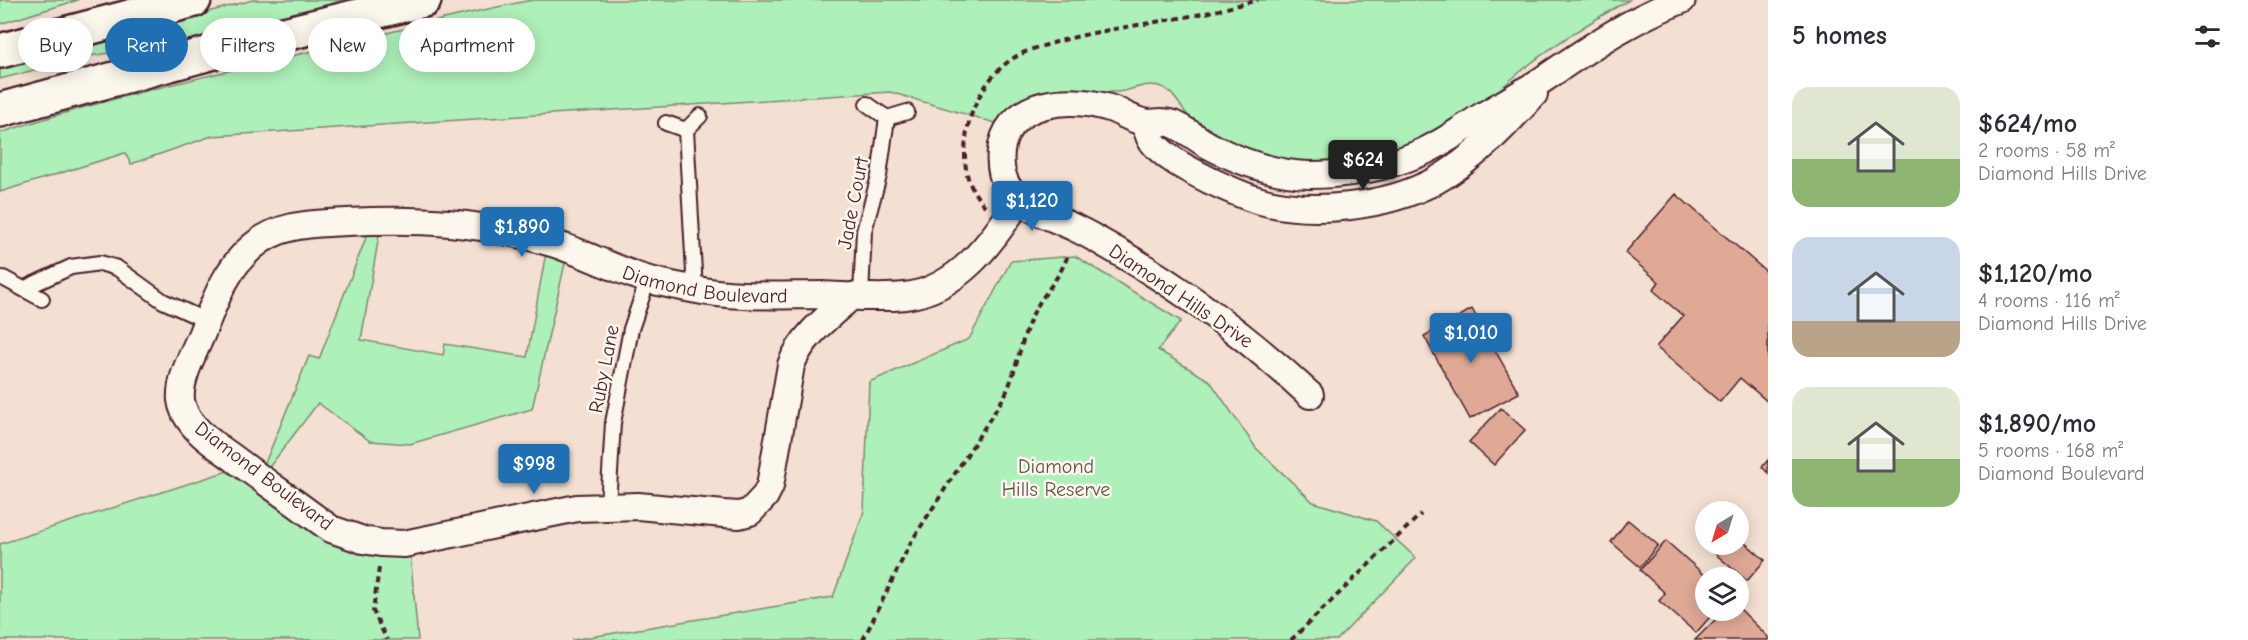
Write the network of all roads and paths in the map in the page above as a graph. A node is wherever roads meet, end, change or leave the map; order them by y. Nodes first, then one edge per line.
1 (194, 0) edge
2 (424, 0) edge
3 (1258, 0) edge
4 (1682, 0) edge
5 (0, 51) edge
6 (1553, 73) junction
7 (867, 104) dead end
8 (0, 110) edge
9 (907, 112) dead end
10 (700, 116) dead end
11 (887, 118) junction
12 (666, 123) dead end
13 (1145, 123) junction
14 (686, 130) junction
15 (1019, 200) junction
16 (1005, 222) junction
17 (1066, 249) dead end
18 (3, 278) dead end
19 (648, 279) junction
20 (23, 289) junction
21 (695, 290) junction
22 (856, 296) junction
23 (42, 299) dead end
24 (207, 321) junction
25 (1310, 395) dead end
26 (608, 505) junction
27 (1421, 514) dead end
28 (381, 543) junction
29 (387, 640) edge
30 (863, 640) edge
31 (1291, 640) edge

1 - 5 main road
2 - 8 main road
3 - 16 path
4 - 6 street, Diamond Hills Drive
6 - 13 street, Diamond Hills Drive
6 - 13 street, Diamond Hills Drive
7 - 11 lane
9 - 11 lane
10 - 14 lane
11 - 22 lane, Jade Court
12 - 14 lane
13 - 15 street, Diamond Hills Drive
14 - 21 lane
15 - 16 street, Diamond Boulevard
15 - 25 street, Diamond Hills Drive
16 - 22 street, Diamond Boulevard
17 - 30 path
18 - 20 lane
19 - 21 street, Diamond Boulevard
19 - 24 street, Diamond Boulevard
19 - 26 lane, Ruby Lane
20 - 23 lane
20 - 24 lane
21 - 22 street, Diamond Boulevard
22 - 26 street, Diamond Boulevard
24 - 28 street, Diamond Boulevard
26 - 28 street, Diamond Boulevard
27 - 31 path
28 - 29 path

